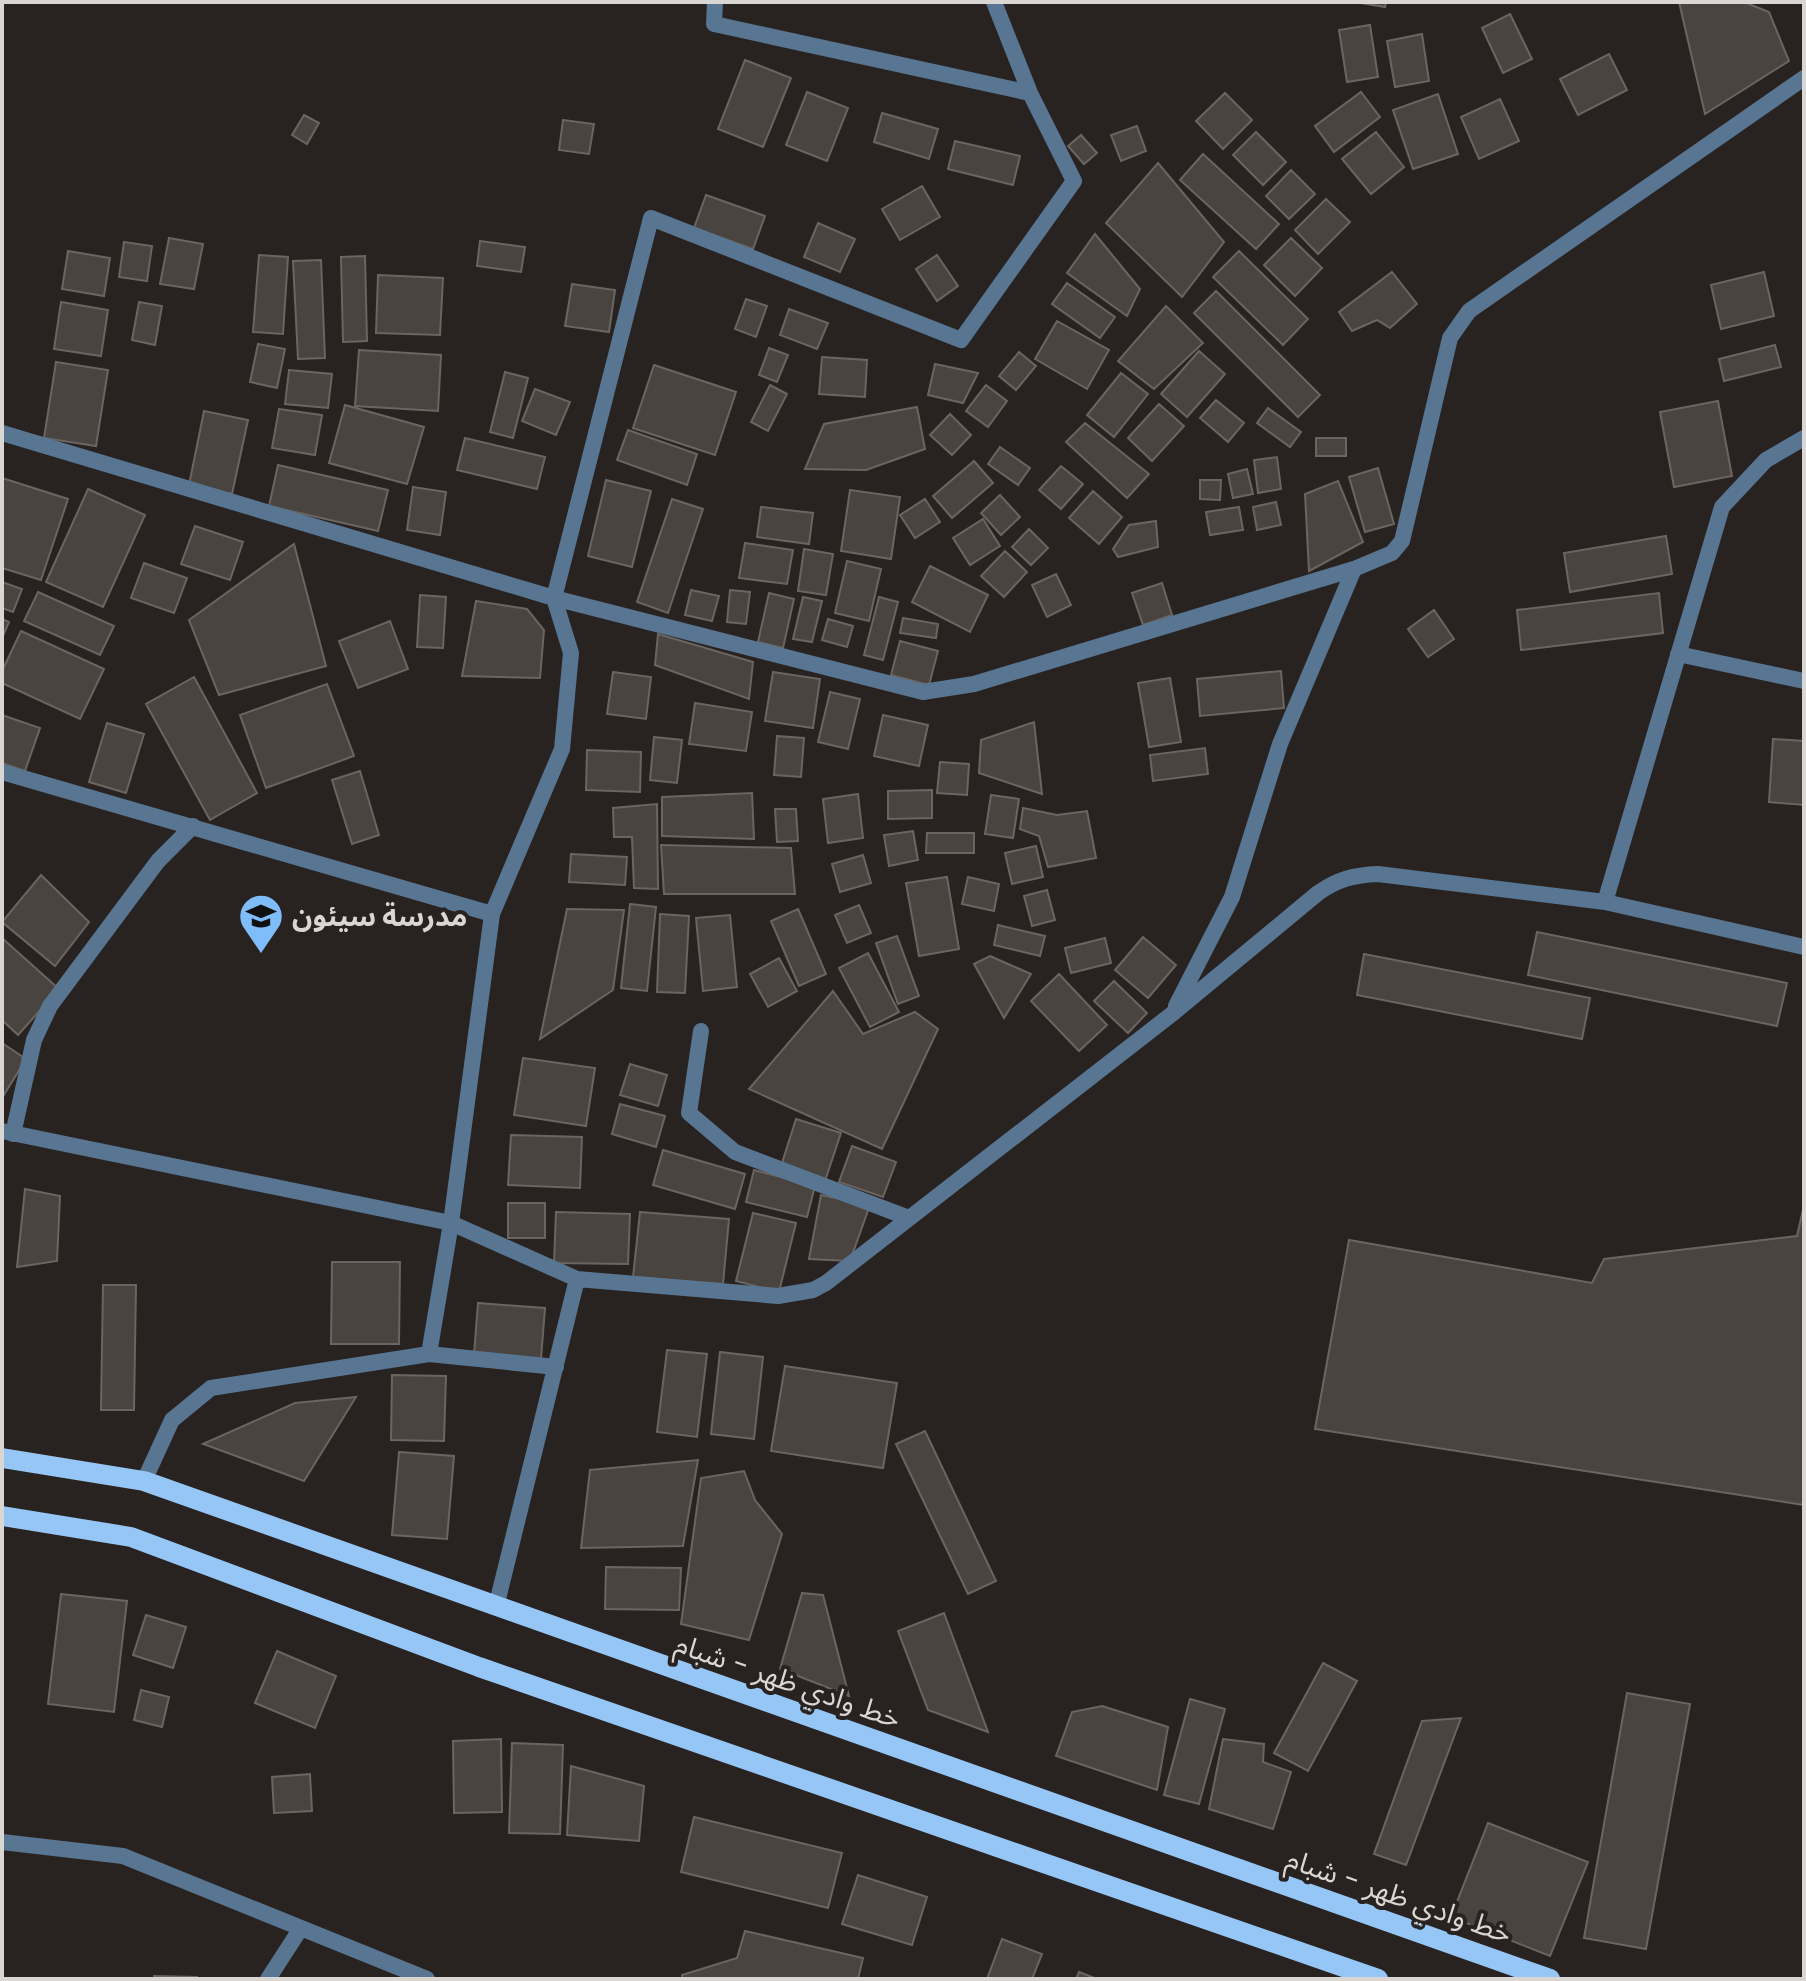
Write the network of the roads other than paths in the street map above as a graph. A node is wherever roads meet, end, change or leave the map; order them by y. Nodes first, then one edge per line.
1 (715, 2) edge
2 (994, 2) edge
3 (1804, 78) edge
4 (1030, 93) junction
5 (2, 433) edge
6 (1804, 438) edge
7 (1354, 569) junction
8 (554, 598) junction
9 (1678, 654) junction
10 (1804, 681) edge
11 (2, 772) edge
12 (193, 826) junction
13 (1605, 902) junction
14 (492, 914) junction
15 (1804, 947) edge
16 (1172, 1014) junction
17 (701, 1031) dead end
18 (8, 1132) edge
19 (909, 1218) junction
20 (451, 1223) junction
21 (577, 1279) junction
22 (429, 1354) junction
23 (556, 1367) junction
24 (2, 1458) edge
25 (144, 1481) junction
26 (2, 1516) edge
27 (496, 1607) junction
28 (2, 1842) edge
29 (301, 1928) junction
30 (268, 1979) edge
31 (427, 1979) edge
32 (1378, 1979) edge
33 (1550, 1979) edge

1 - 4 street
2 - 4 street
3 - 7 street
4 - 8 street
5 - 8 street
6 - 9 street
7 - 8 street
7 - 16 street
8 - 14 street
9 - 10 street
9 - 13 street
11 - 12 street
12 - 14 street
12 - 18 street
13 - 15 street
13 - 16 street
14 - 20 street
16 - 19 street
17 - 19 street
18 - 20 street
19 - 21 street
20 - 21 street
20 - 22 street
21 - 23 street
22 - 23 street
22 - 25 street
23 - 27 street
24 - 25 main road, خط وادي ظهر - شبام
25 - 27 main road, خط وادي ظهر - شبام
26 - 32 main road
27 - 33 main road, خط وادي ظهر - شبام
28 - 29 street
29 - 30 street
29 - 31 street

